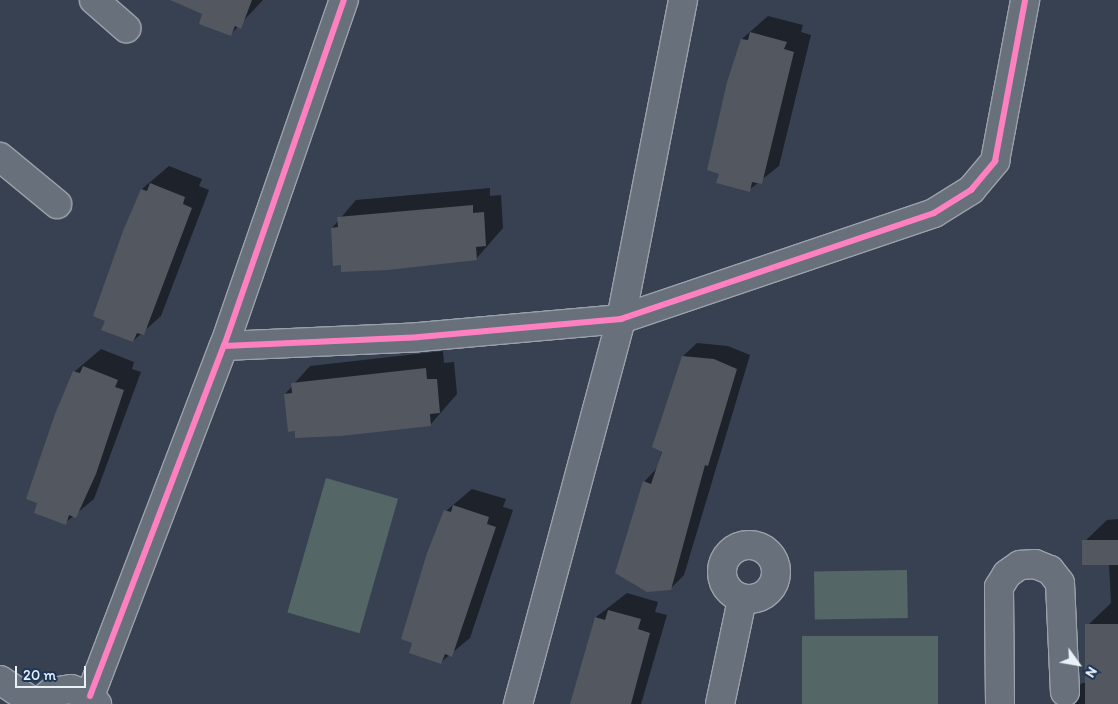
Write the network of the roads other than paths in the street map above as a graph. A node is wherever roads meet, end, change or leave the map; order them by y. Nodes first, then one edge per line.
1 (94, 0) edge
2 (344, 0) edge
3 (683, 0) edge
4 (1025, 0) edge
5 (126, 28) dead end
6 (0, 157) edge
7 (57, 204) dead end
8 (621, 319) junction
9 (224, 346) junction
10 (742, 600) dead end
11 (0, 680) edge
12 (1065, 692) dead end
13 (93, 700) edge
14 (36, 704) edge
15 (518, 704) edge
16 (720, 704) edge
17 (1000, 704) edge

1 - 5 street
2 - 9 street
3 - 8 street
4 - 8 street
6 - 7 street
8 - 9 street
8 - 15 street
9 - 13 street
10 - 16 street
11 - 14 street
12 - 17 street
13 - 14 street

